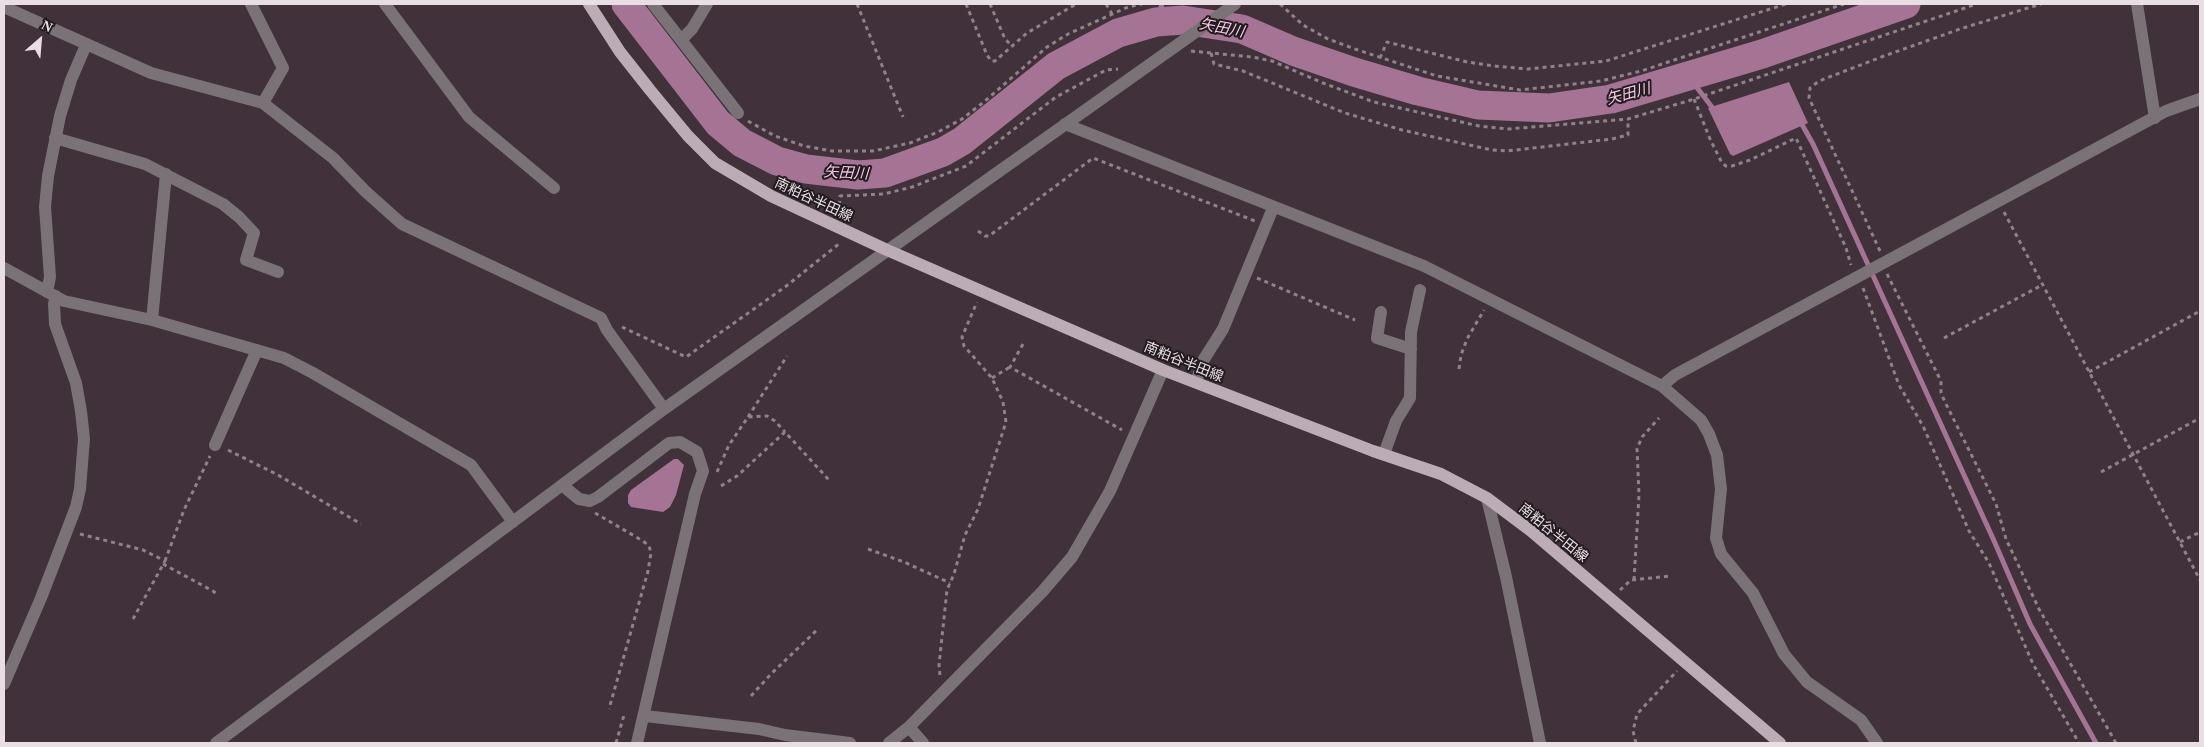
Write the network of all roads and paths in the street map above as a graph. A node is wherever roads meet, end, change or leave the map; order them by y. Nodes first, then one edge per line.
1 (251, 4) edge
2 (386, 4) edge
3 (588, 4) edge
4 (653, 4) edge
5 (707, 4) edge
6 (857, 4) edge
7 (966, 4) edge
8 (990, 4) edge
9 (1076, 4) edge
10 (1106, 4) edge
11 (1142, 4) edge
12 (1280, 4) edge
13 (1786, 4) edge
14 (1844, 4) edge
15 (1977, 4) edge
16 (2041, 4) edge
17 (2137, 4) edge
18 (1231, 6) edge
19 (4, 7) edge
20 (1112, 14) junction
21 (680, 40) junction
22 (1179, 42) junction
23 (86, 45) junction
24 (1012, 45) junction
25 (1211, 53) junction
26 (1380, 58) junction
27 (1129, 78) junction
28 (1694, 99) junction
29 (2200, 99) edge
30 (263, 103) junction
31 (738, 113) joint
32 (903, 117) dead end
33 (2155, 118) junction
34 (1628, 119) junction
35 (1066, 124) junction
36 (55, 138) junction
37 (166, 174) junction
38 (554, 188) dead end
39 (1998, 201) junction
40 (1273, 208) junction
41 (1265, 225) junction
42 (836, 226) junction
43 (978, 231) dead end
44 (855, 235) junction
45 (887, 250) junction
46 (1882, 265) junction
47 (4, 268) edge
48 (278, 272) dead end
49 (1247, 274) junction
50 (1860, 276) junction
51 (2042, 285) junction
52 (1420, 290) dead end
53 (982, 291) junction
54 (51, 294) junction
55 (1490, 300) junction
56 (2200, 311) edge
57 (1381, 312) dead end
58 (601, 318) junction
59 (152, 320) junction
60 (1356, 320) dead end
61 (1944, 338) dead end
62 (1023, 344) dead end
63 (1411, 349) junction
64 (257, 350) junction
65 (787, 356) dead end
66 (1010, 367) junction
67 (1459, 368) dead end
68 (1163, 370) junction
69 (2089, 372) junction
70 (992, 378) junction
71 (1196, 382) junction
72 (1662, 386) junction
73 (664, 409) junction
74 (748, 417) junction
75 (1660, 418) dead end
76 (2200, 418) edge
77 (785, 432) junction
78 (1134, 440) junction
79 (215, 445) junction
80 (1384, 454) junction
81 (2133, 454) junction
82 (2101, 472) dead end
83 (712, 479) dead end
84 (829, 480) dead end
85 (562, 485) junction
86 (721, 486) dead end
87 (1487, 498) junction
88 (587, 500) junction
89 (514, 522) junction
90 (361, 524) dead end
91 (67, 531) junction
92 (2200, 532) edge
93 (2180, 542) junction
94 (868, 549) dead end
95 (164, 562) junction
96 (1671, 576) dead end
97 (1634, 580) junction
98 (2200, 580) edge
99 (950, 583) junction
100 (218, 595) dead end
101 (1610, 598) junction
102 (133, 618) dead end
103 (818, 629) dead end
104 (1685, 662) junction
105 (4, 684) edge
106 (941, 694) junction
107 (751, 696) dead end
108 (609, 709) dead end
109 (624, 715) dead end
110 (645, 716) junction
111 (909, 727) junction
112 (785, 739) edge
113 (216, 743) edge
114 (616, 743) edge
115 (637, 743) edge
116 (850, 743) edge
117 (890, 743) edge
118 (922, 743) edge
119 (1540, 743) edge
120 (1636, 743) edge
121 (1780, 743) edge
122 (1877, 743) edge
123 (2079, 743) edge
124 (2116, 743) edge

1 - 30 street
2 - 38 street
3 - 42 main road, 南粕谷半田線
4 - 21 street
5 - 21 street
6 - 32 path
7 - 24 path
8 - 24 path
9 - 24 path
10 - 20 path
11 - 20 path
12 - 26 path
13 - 26 path
14 - 26 path
15 - 28 path
16 - 46 path
17 - 33 street
18 - 22 street
19 - 23 street
20 - 31 path
21 - 31 street
22 - 25 path
22 - 27 street
23 - 30 street
23 - 36 street
25 - 34 path
25 - 34 path
27 - 35 street
27 - 42 path
28 - 34 path
28 - 50 path
29 - 33 street
30 - 58 street
33 - 39 street
35 - 40 street
35 - 45 street
36 - 37 street
36 - 54 street
37 - 48 street
37 - 59 street
39 - 46 street
39 - 51 path
40 - 41 street
40 - 55 street
41 - 43 path
41 - 49 street
42 - 44 main road, 南粕谷半田線
44 - 45 main road, 南粕谷半田線
44 - 58 path
45 - 53 main road, 南粕谷半田線
45 - 73 street
46 - 50 street
46 - 124 path
47 - 54 street
49 - 60 path
49 - 71 street
50 - 72 street
50 - 123 path
51 - 61 path
51 - 69 path
52 - 63 street
53 - 68 main road, 南粕谷半田線
53 - 70 path
54 - 59 street
54 - 91 street
55 - 67 path
55 - 72 street
56 - 69 path
57 - 63 street
58 - 73 street
59 - 64 street
62 - 66 path
63 - 80 street
64 - 79 street
64 - 89 street
65 - 74 path
66 - 70 path
66 - 78 path
68 - 71 main road, 南粕谷半田線
68 - 78 street
69 - 81 path
70 - 99 path
71 - 80 main road, 南粕谷半田線
72 - 122 street
73 - 85 street
74 - 77 path
74 - 83 path
75 - 97 path
76 - 81 path
77 - 84 path
77 - 86 path
78 - 106 street
79 - 90 path
79 - 95 path
80 - 87 main road, 南粕谷半田線
81 - 82 path
81 - 93 path
85 - 88 street
85 - 89 street
87 - 101 main road, 南粕谷半田線
87 - 119 street
88 - 108 path
88 - 110 street
89 - 113 street
91 - 95 path
91 - 105 street
92 - 93 path
93 - 98 path
94 - 99 path
95 - 100 path
95 - 102 path
96 - 97 path
97 - 101 path
99 - 106 path
101 - 104 main road, 南粕谷半田線
103 - 107 path
104 - 120 path
104 - 121 main road, 南粕谷半田線
106 - 111 street
109 - 114 path
110 - 112 street
110 - 115 street
111 - 117 street
111 - 118 street
112 - 116 street

